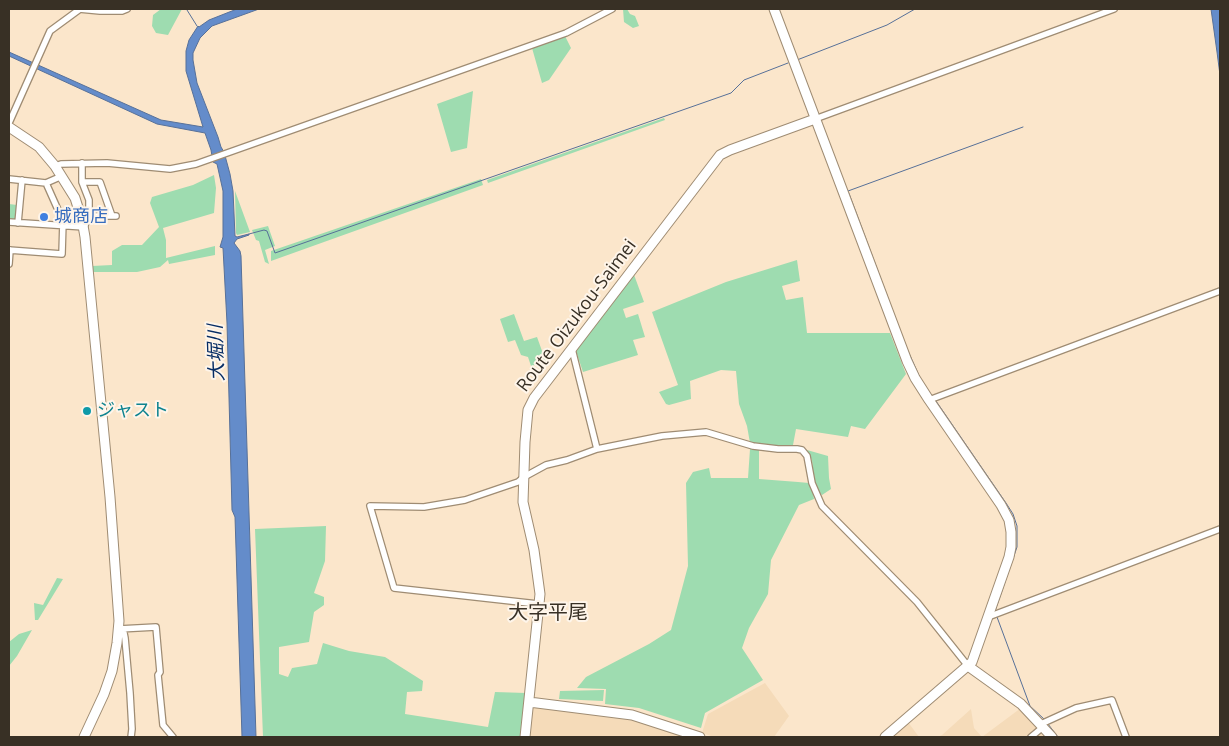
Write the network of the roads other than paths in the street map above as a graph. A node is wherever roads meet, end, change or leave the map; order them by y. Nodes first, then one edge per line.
1 (80, 9) edge
2 (127, 9) edge
3 (612, 9) edge
4 (774, 9) edge
5 (1114, 9) edge
6 (815, 119) junction
7 (9, 125) edge
8 (82, 163) junction
9 (55, 166) junction
10 (62, 176) junction
11 (9, 179) edge
12 (22, 180) junction
13 (82, 182) junction
14 (46, 183) junction
15 (89, 216) junction
16 (9, 222) edge
17 (18, 222) junction
18 (63, 225) junction
19 (84, 227) junction
20 (10, 250) edge
21 (9, 264) edge
22 (1220, 291) edge
23 (572, 348) junction
24 (932, 399) junction
25 (597, 449) junction
26 (524, 477) junction
27 (1220, 529) edge
28 (538, 604) junction
29 (993, 615) junction
30 (119, 629) junction
31 (968, 666) junction
32 (529, 702) junction
33 (1044, 723) junction
34 (84, 737) edge
35 (131, 737) edge
36 (172, 737) edge
37 (525, 737) edge
38 (700, 737) edge
39 (885, 737) edge
40 (1031, 737) edge
41 (1052, 737) edge
42 (1126, 737) edge

1 - 2 street
1 - 7 street
3 - 8 street
4 - 6 street
5 - 6 street
6 - 23 street, Route Oizukou-Saimei
6 - 24 street
7 - 9 street
8 - 9 street
8 - 13 street
9 - 10 street
10 - 14 street
10 - 19 street
11 - 12 street
12 - 14 street
12 - 17 street
13 - 15 street
13 - 15 street
14 - 18 street
15 - 19 street
16 - 17 street
17 - 18 street
18 - 19 street
18 - 20 street
19 - 30 street
20 - 21 street
22 - 24 street
23 - 25 street
23 - 26 street, Route Oizukou-Saimei
24 - 29 street
25 - 26 street
25 - 31 street
26 - 28 street, Route Oizukou-Saimei
26 - 28 street
27 - 29 street
28 - 32 street, Route Oizukou-Saimei
29 - 31 street
30 - 34 street
30 - 35 street
30 - 36 street
31 - 33 street
31 - 39 street
32 - 37 street, Route Oizukou-Saimei
32 - 38 street
33 - 40 street
33 - 41 street
33 - 42 street

